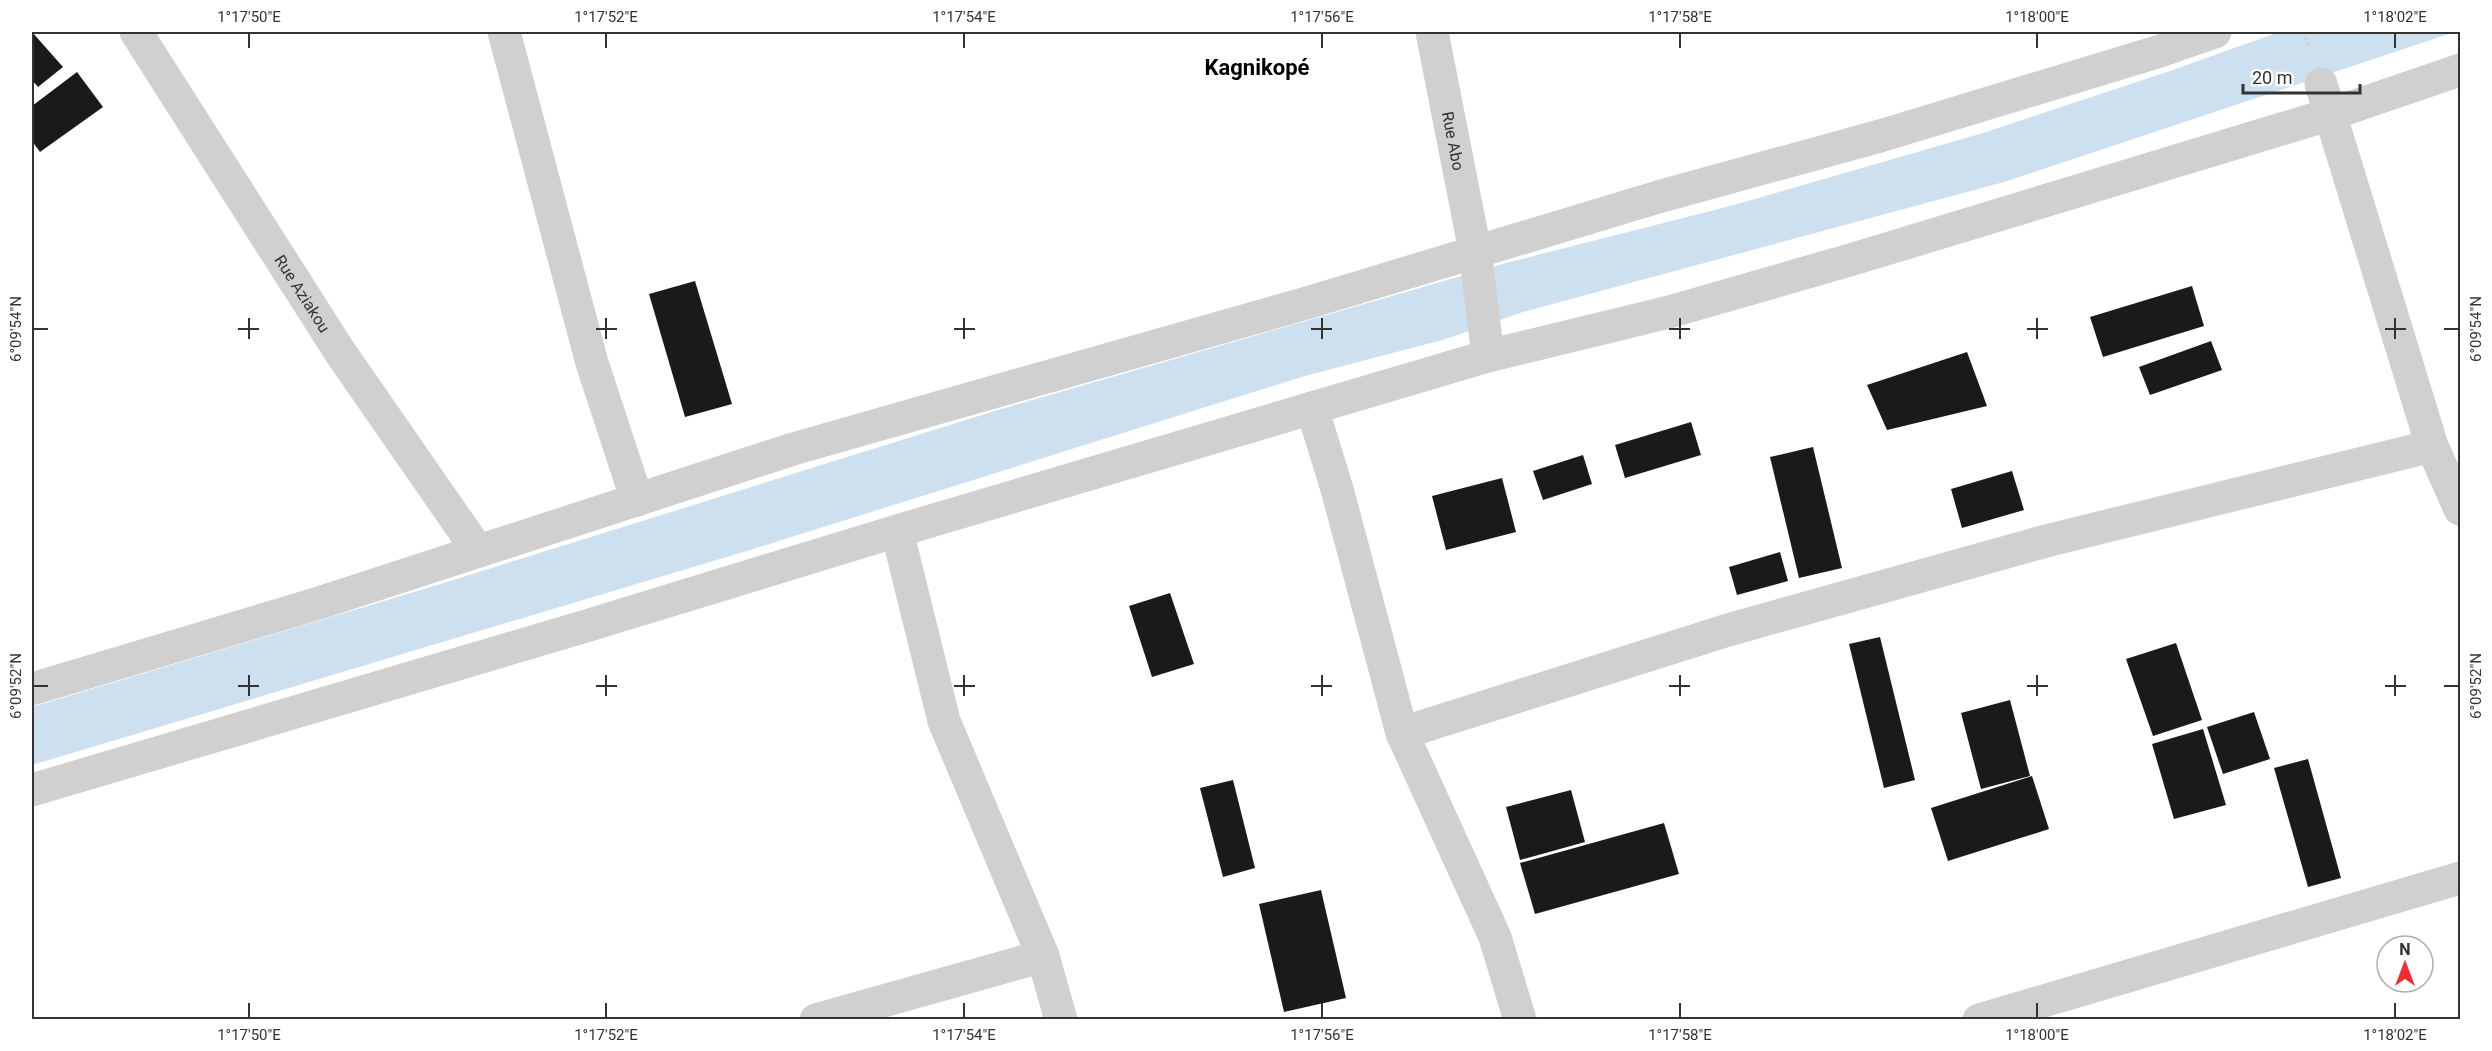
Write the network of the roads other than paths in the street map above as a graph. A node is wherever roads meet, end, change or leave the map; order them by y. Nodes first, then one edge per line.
1 (136, 32) edge
2 (504, 32) edge
3 (1432, 32) edge
4 (2215, 32) edge
5 (2460, 70) edge
6 (2326, 99) junction
7 (1475, 251) junction
8 (1488, 356) junction
9 (1312, 408) junction
10 (2432, 446) junction
11 (637, 500) junction
12 (2460, 509) edge
13 (897, 531) junction
14 (478, 551) junction
15 (32, 689) edge
16 (1402, 733) junction
17 (32, 790) edge
18 (2460, 878) edge
19 (1042, 956) junction
20 (816, 1020) edge
21 (1061, 1020) edge
22 (1520, 1020) edge
23 (1980, 1020) edge

1 - 14 street, Rue Aziakou
2 - 11 street
3 - 7 street, Rue Abo
4 - 7 street
5 - 6 street
6 - 8 street
6 - 10 street
7 - 8 street, Rue Abo
7 - 11 street
8 - 9 street
9 - 13 street
9 - 16 street
10 - 12 street
10 - 16 street
11 - 14 street
13 - 17 street
13 - 19 street
14 - 15 street
16 - 22 street
18 - 23 street
19 - 20 street
19 - 21 street

